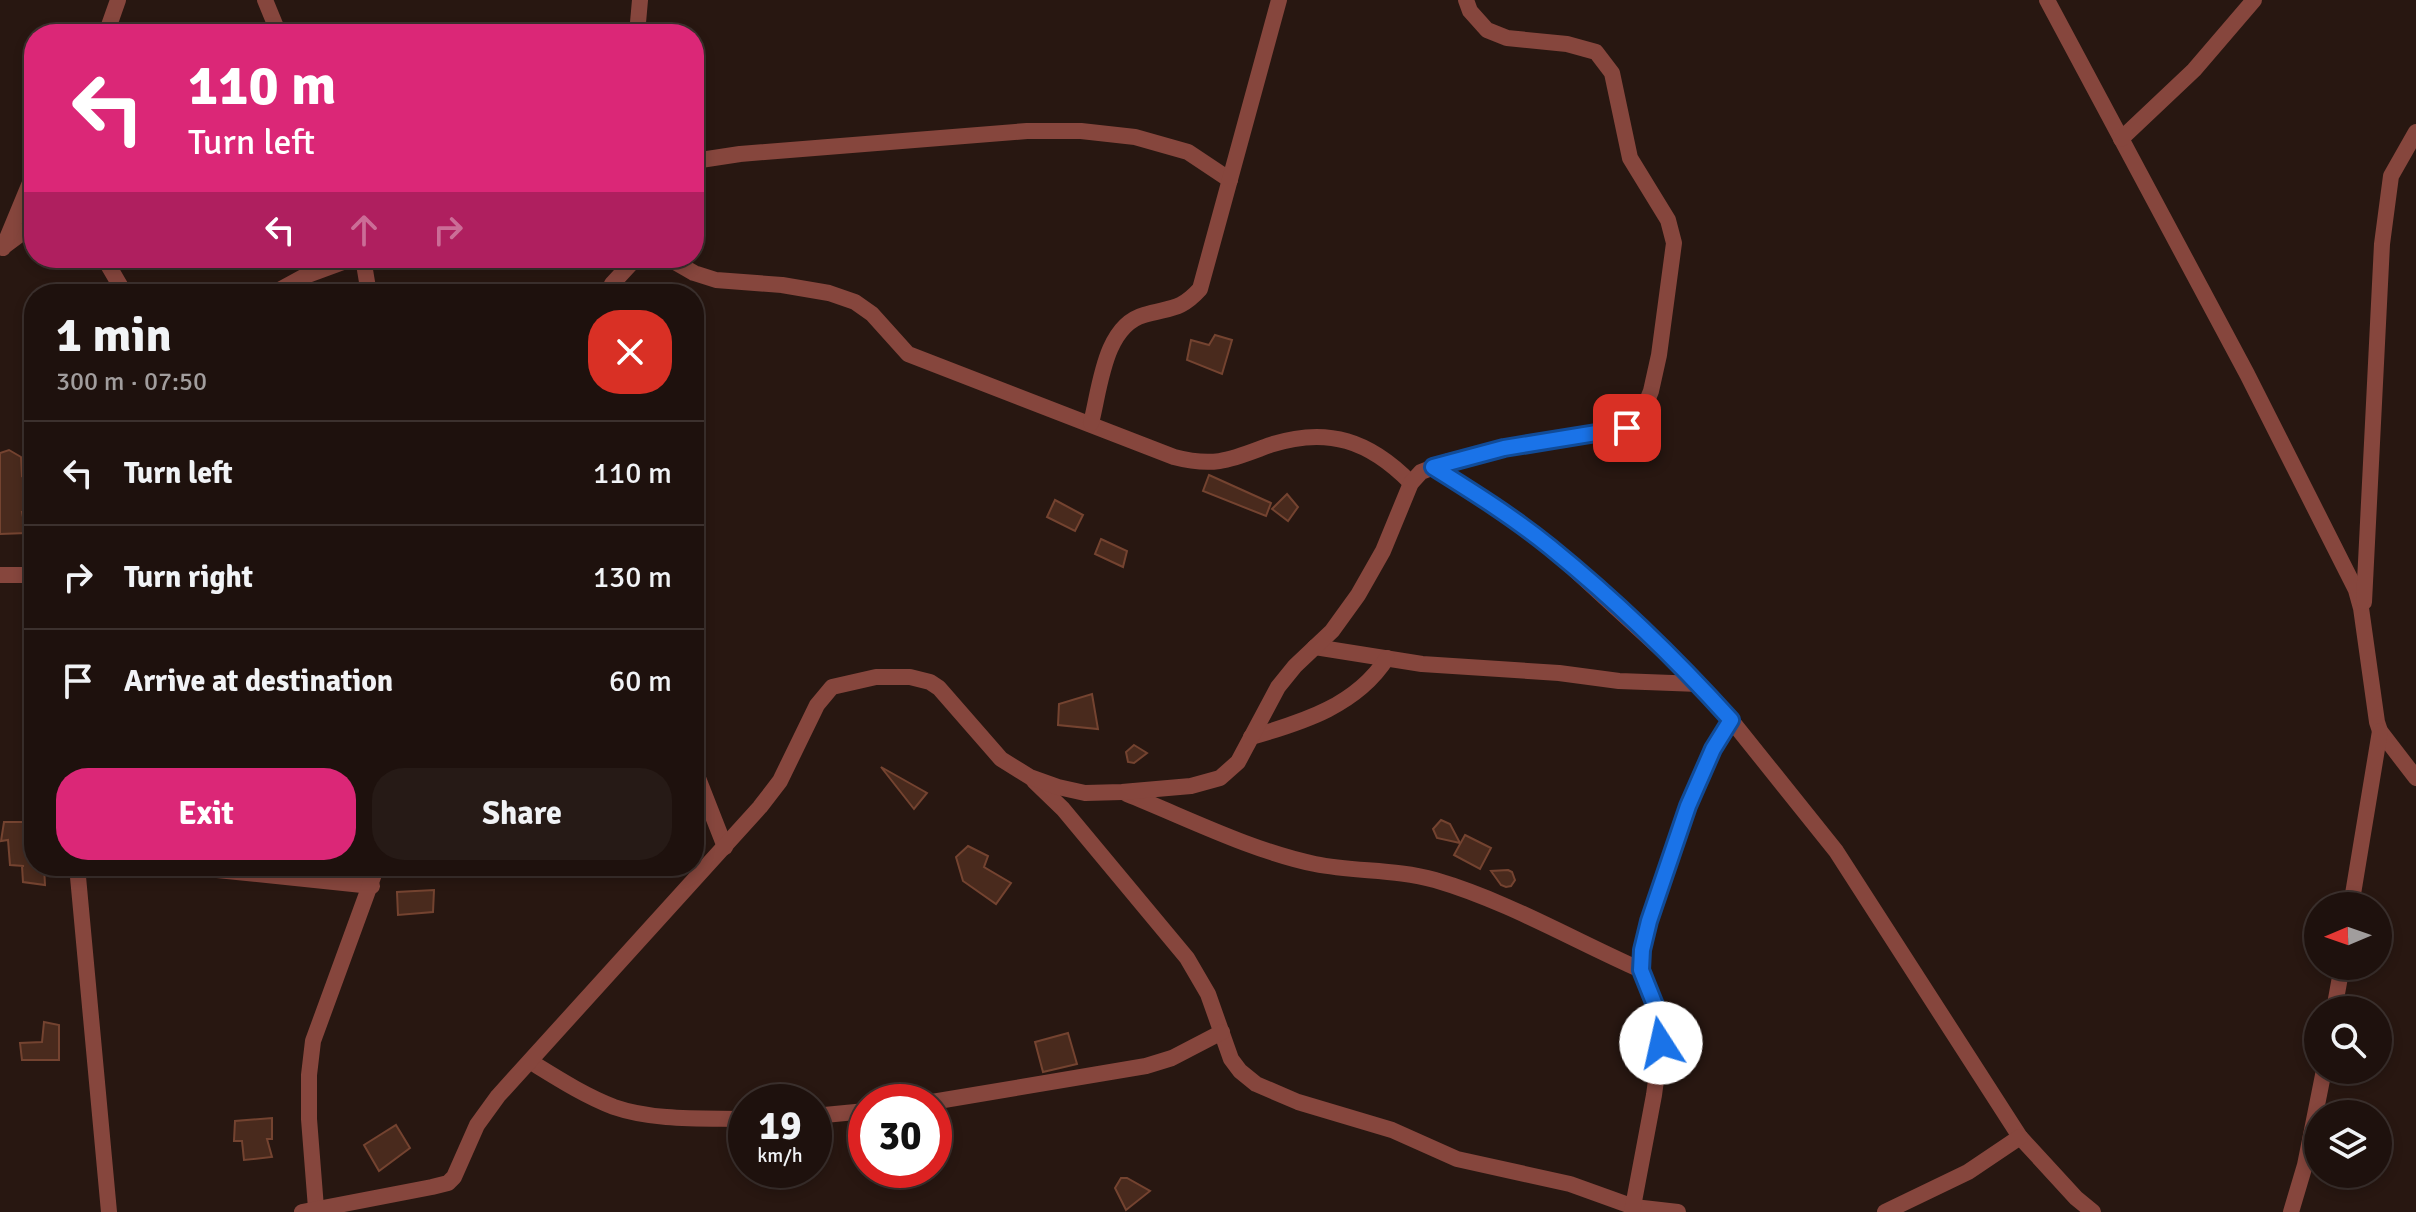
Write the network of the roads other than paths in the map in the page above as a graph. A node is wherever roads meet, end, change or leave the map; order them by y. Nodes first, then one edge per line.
1 (118, 0) edge
2 (265, 0) edge
3 (640, 0) edge
4 (1279, 0) edge
5 (1466, 0) edge
6 (2047, 0) edge
7 (2254, 0) edge
8 (110, 24) edge
9 (275, 24) edge
10 (638, 24) edge
11 (2416, 132) edge
12 (2121, 139) junction
13 (704, 159) edge
14 (1230, 180) junction
15 (24, 197) edge
16 (24, 232) edge
17 (2, 249) edge
18 (327, 268) edge
19 (627, 268) edge
20 (685, 268) edge
21 (290, 284) edge
22 (612, 284) edge
23 (1091, 423) junction
24 (1433, 467) junction
25 (1411, 483) junction
26 (24, 574) edge
27 (0, 575) edge
28 (2363, 620) junction
29 (1315, 647) junction
30 (1387, 658) junction
31 (1699, 684) junction
32 (1731, 720) junction
33 (2380, 731) junction
34 (1251, 737) junction
35 (1030, 777) junction
36 (2416, 778) edge
37 (1122, 792) junction
38 (704, 793) edge
39 (725, 847) junction
40 (704, 869) edge
41 (78, 876) edge
42 (275, 876) edge
43 (374, 876) edge
44 (697, 876) edge
45 (372, 886) junction
46 (2353, 892) edge
47 (1641, 970) junction
48 (1222, 1032) junction
49 (531, 1062) junction
50 (2321, 1084) edge
51 (952, 1099) edge
52 (728, 1118) edge
53 (2020, 1137) junction
54 (309, 1210) edge
55 (1633, 1210) edge
56 (109, 1212) edge
57 (1678, 1212) edge
58 (1885, 1212) edge
59 (2093, 1212) edge
60 (2291, 1212) edge

1 - 8 street
2 - 9 street
3 - 10 street
4 - 14 street
5 - 24 street
6 - 12 street
7 - 12 street
11 - 28 street
12 - 28 street
13 - 14 street
14 - 23 street
15 - 17 street
16 - 17 street
18 - 21 street
19 - 22 street
20 - 23 street
23 - 25 street
24 - 25 street
24 - 31 street
25 - 29 street
26 - 27 street
28 - 33 street
29 - 30 street
29 - 34 street
30 - 31 street
30 - 34 street
31 - 32 street
32 - 47 street
32 - 53 street
33 - 36 street
33 - 46 street
34 - 37 street
35 - 37 street
35 - 39 street
35 - 48 street
37 - 47 street
38 - 39 street
39 - 40 street
41 - 56 street
42 - 45 street
43 - 45 street
44 - 49 street
45 - 54 street
47 - 55 street
48 - 51 street
48 - 55 street
49 - 52 street
49 - 54 street
50 - 60 street
53 - 58 street
53 - 59 street
55 - 57 street

